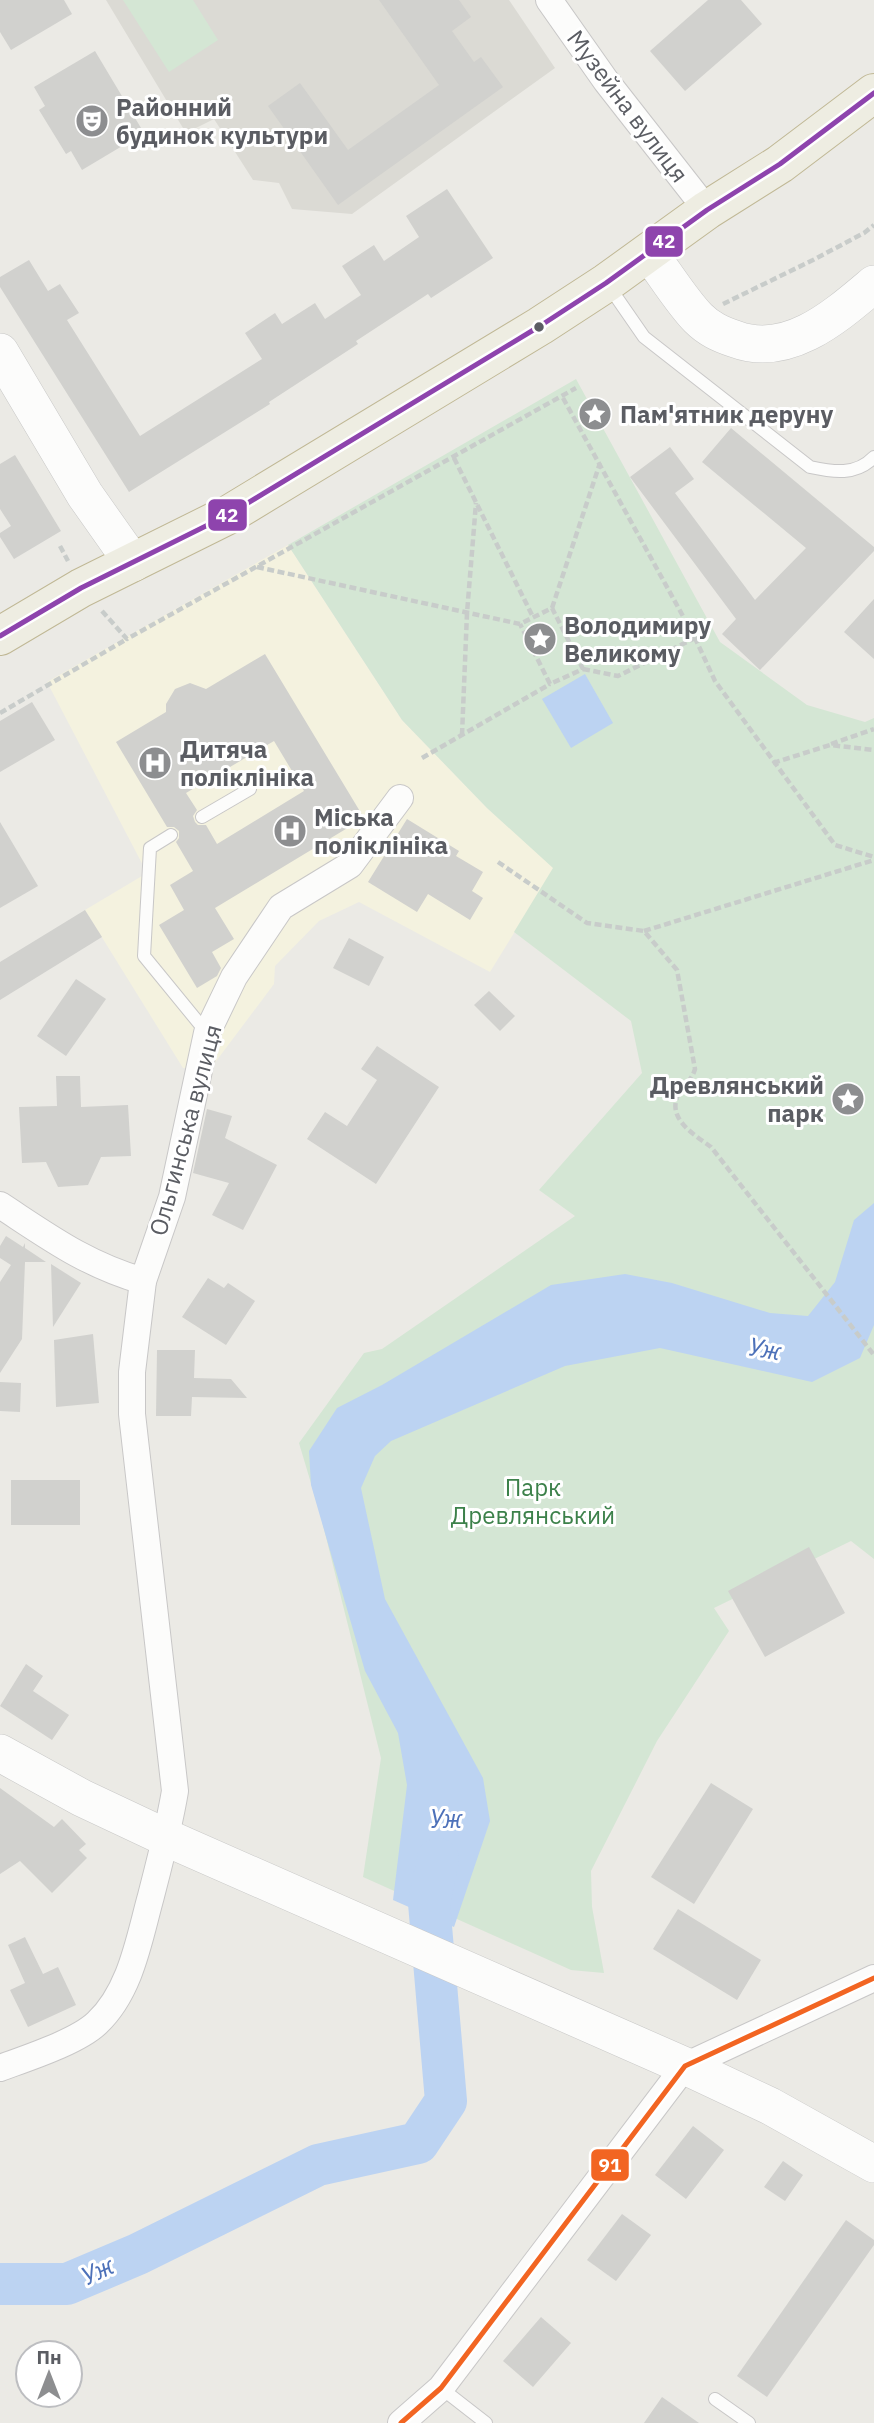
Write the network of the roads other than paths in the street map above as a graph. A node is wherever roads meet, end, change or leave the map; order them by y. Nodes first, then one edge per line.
1 (549, 0) edge
2 (874, 93) edge
3 (707, 210) junction
4 (649, 253) junction
5 (606, 283) junction
6 (874, 284) edge
7 (0, 352) edge
8 (874, 457) edge
9 (133, 563) junction
10 (0, 636) edge
11 (250, 789) dead end
12 (400, 798) dead end
13 (202, 817) dead end
14 (171, 835) dead end
15 (207, 1033) junction
16 (0, 1205) edge
17 (143, 1281) junction
18 (0, 1754) edge
19 (167, 1838) junction
20 (874, 1978) edge
21 (685, 2066) junction
22 (0, 2068) edge
23 (874, 2164) edge
24 (441, 2388) junction
25 (715, 2399) dead end
26 (401, 2423) edge
27 (486, 2423) edge
28 (750, 2423) edge

1 - 3 street, Музейна вулиця
2 - 3 highway
3 - 4 highway
4 - 5 highway
4 - 6 street
5 - 8 lane
5 - 9 highway
7 - 9 street
9 - 10 highway
11 - 13 lane
12 - 15 street, Ольгинська вулиця
14 - 15 lane
15 - 17 street, Ольгинська вулиця
16 - 17 street
17 - 19 street, Ольгинська вулиця
18 - 19 street
19 - 21 street
19 - 22 street, Ольгинська вулиця
20 - 21 street
21 - 23 street
21 - 24 street
24 - 26 street
24 - 27 lane
25 - 28 lane

